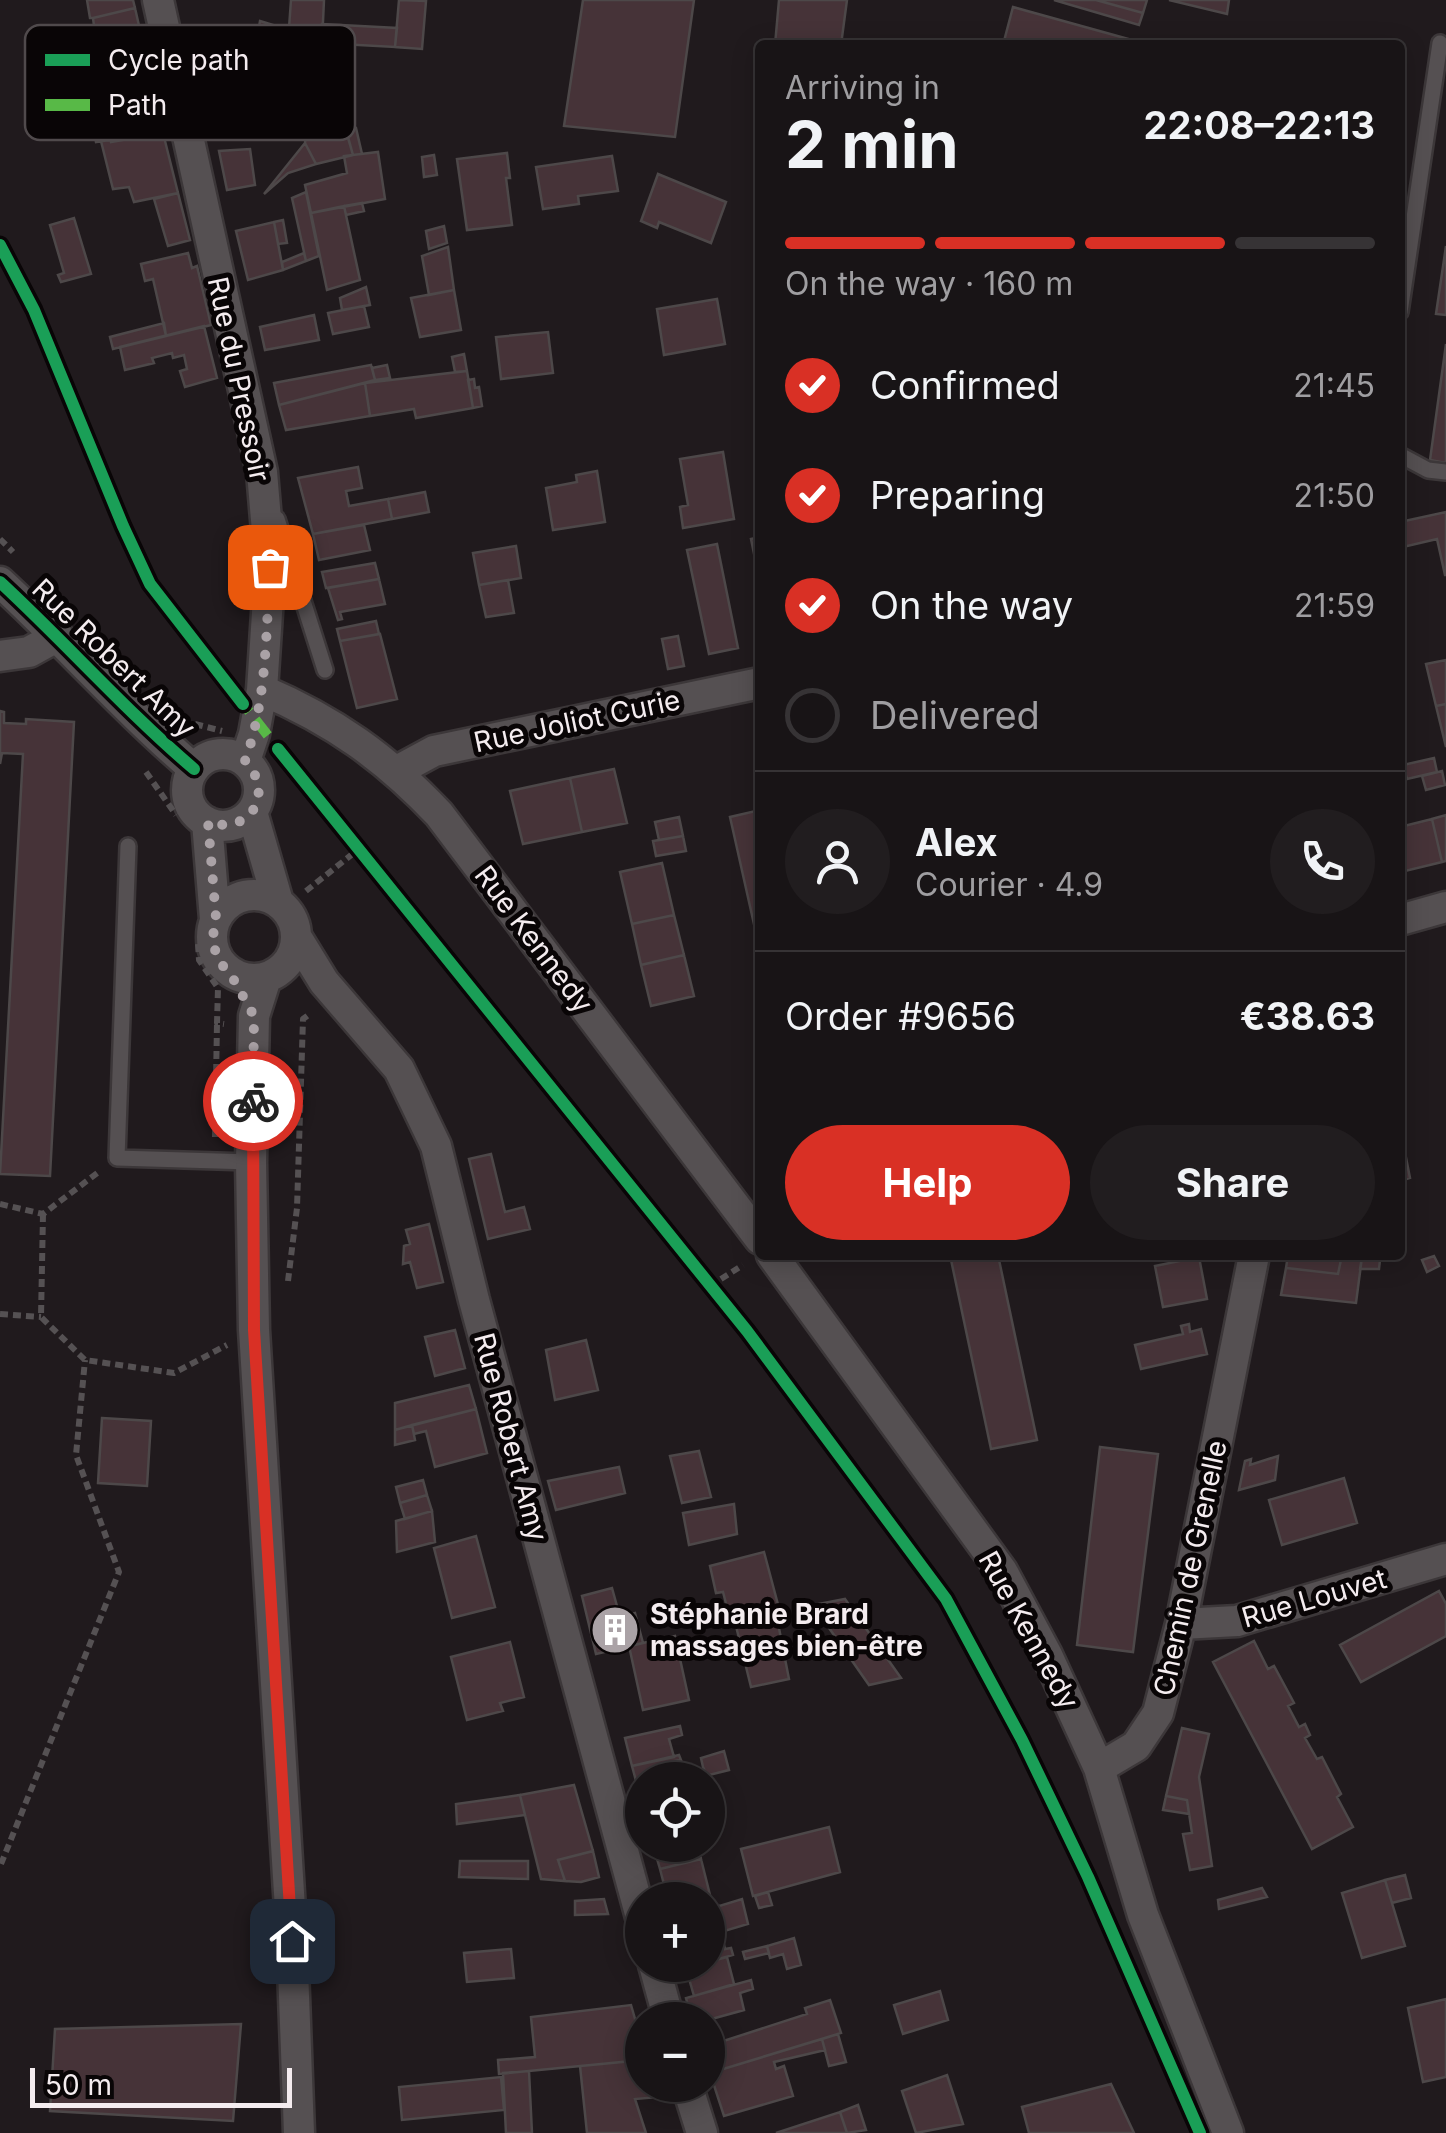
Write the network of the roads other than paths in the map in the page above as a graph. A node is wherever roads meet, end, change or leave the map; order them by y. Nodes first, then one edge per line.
1 (158, 0) edge
2 (164, 25) edge
3 (1440, 43) dead end
4 (189, 140) edge
5 (1405, 278) edge
6 (1405, 458) edge
7 (262, 472) junction
8 (1446, 472) edge
9 (0, 582) edge
10 (58, 636) junction
11 (0, 656) edge
12 (325, 670) dead end
13 (755, 684) edge
14 (262, 690) junction
15 (245, 761) junction
16 (194, 770) junction
17 (397, 771) junction
18 (252, 812) junction
19 (208, 822) junction
20 (128, 846) dead end
21 (288, 900) junction
22 (1446, 907) edge
23 (216, 918) junction
24 (1405, 919) edge
25 (296, 938) junction
26 (230, 973) junction
27 (274, 974) junction
28 (331, 988) junction
29 (254, 1016) junction
30 (251, 1162) junction
31 (755, 1223) edge
32 (758, 1260) edge
33 (1253, 1260) edge
34 (1446, 1559) edge
35 (1181, 1624) junction
36 (1099, 1768) junction
37 (631, 1882) edge
38 (692, 2102) edge
39 (300, 2133) edge
40 (702, 2133) edge
41 (1228, 2133) edge

1 - 2 street, Rue du Pressoir
3 - 5 lane
4 - 7 street, Rue du Pressoir
6 - 8 lane
7 - 12 lane
7 - 14 street, Rue du Pressoir
9 - 10 street, Rue Robert Amy
10 - 11 street
10 - 16 street, Rue Robert Amy
13 - 17 street, Rue Joliot Curie
14 - 15 street, Rue du Pressoir
14 - 17 street, Rue Kennedy
15 - 16 street
15 - 18 street
16 - 19 street
17 - 31 street, Rue Kennedy
18 - 19 street
18 - 21 street
19 - 23 street
20 - 30 lane
21 - 23 street
21 - 25 street
22 - 24 street
23 - 26 street
25 - 27 street
25 - 28 street, Rue Robert Amy
26 - 27 street
26 - 29 street
27 - 28 street
27 - 29 street
28 - 37 street, Rue Robert Amy
29 - 30 street
30 - 39 street
32 - 36 street, Rue Kennedy
33 - 35 street, Chemin de Grenelle
34 - 35 street, Rue Louvet
35 - 36 street, Chemin de Grenelle
36 - 41 street
38 - 40 street

